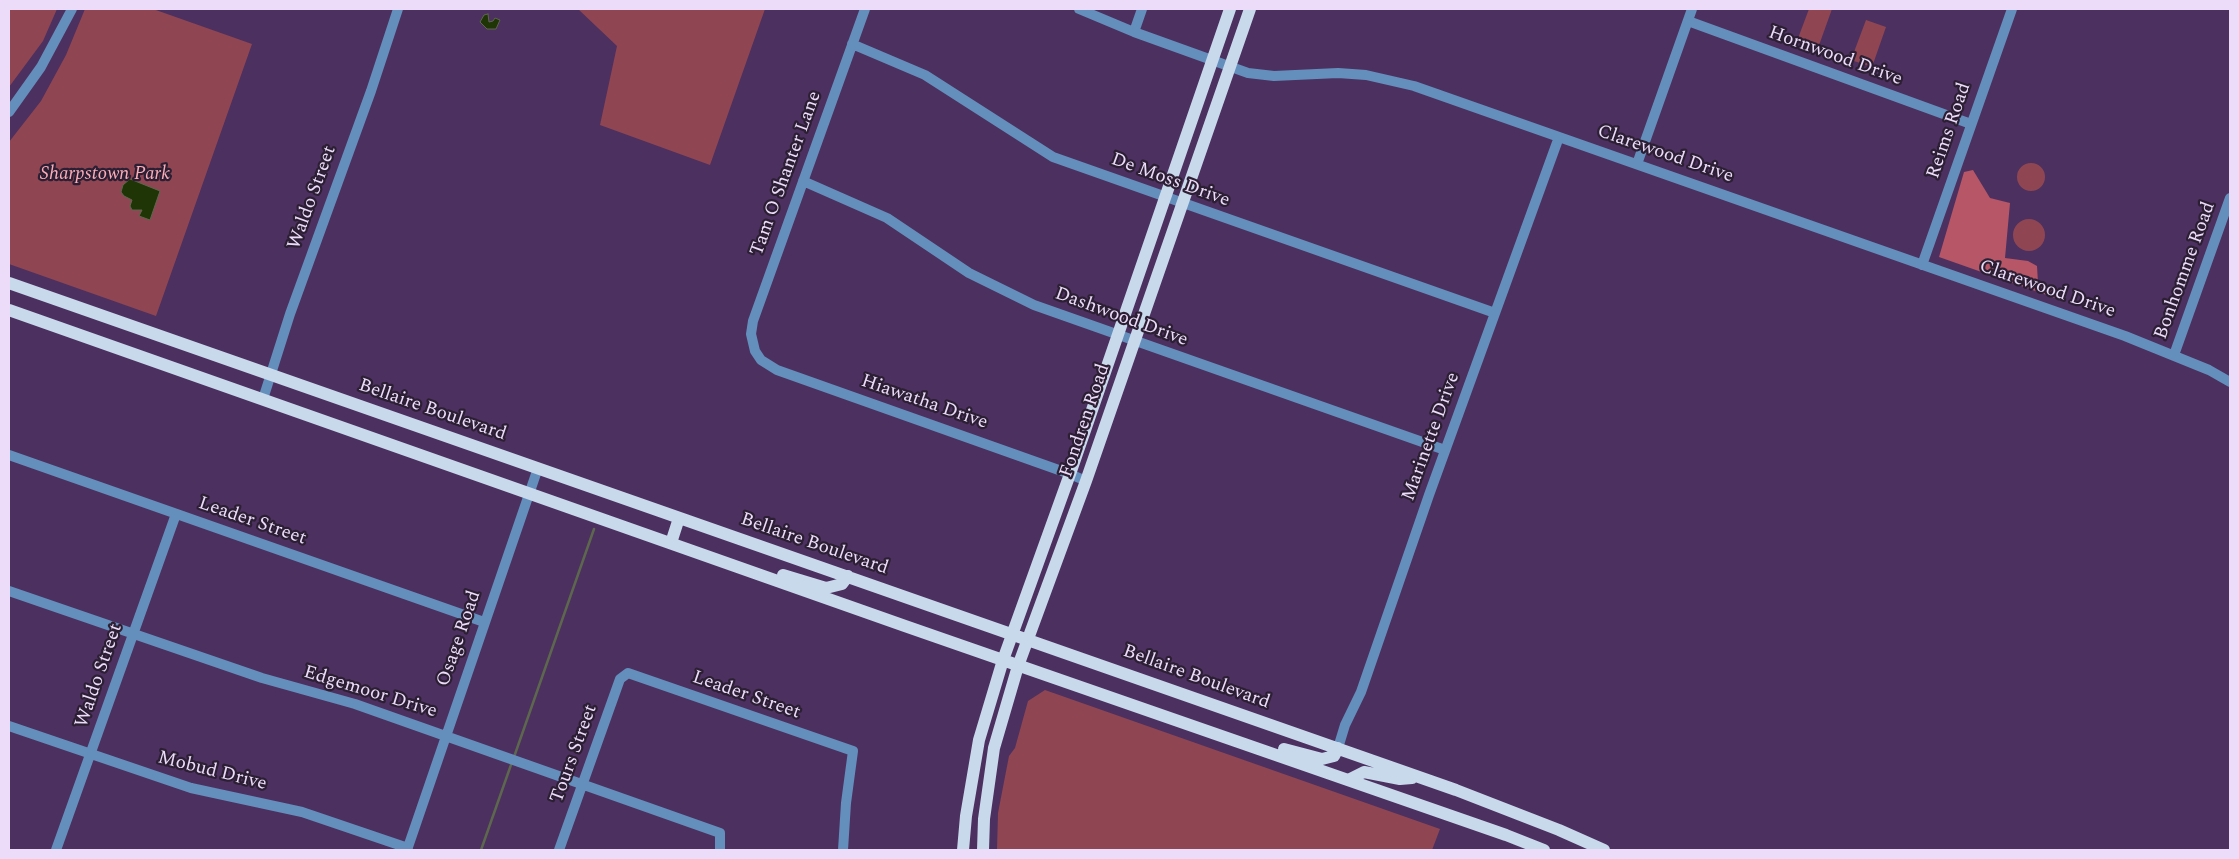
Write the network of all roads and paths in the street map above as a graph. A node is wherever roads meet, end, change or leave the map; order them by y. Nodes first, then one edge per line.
1 (72, 9) edge
2 (398, 9) edge
3 (864, 9) edge
4 (1079, 9) edge
5 (1142, 9) edge
6 (1230, 9) edge
7 (1250, 9) edge
8 (1692, 9) edge
9 (2012, 9) edge
10 (1688, 21) junction
11 (1134, 32) junction
12 (852, 44) junction
13 (1211, 61) junction
14 (1228, 68) junction
15 (9, 112) edge
16 (1971, 124) junction
17 (1558, 137) junction
18 (1637, 164) junction
19 (803, 181) junction
20 (1165, 198) junction
21 (2230, 198) edge
22 (1182, 204) junction
23 (1922, 265) junction
24 (9, 283) edge
25 (9, 310) edge
26 (1495, 313) junction
27 (1118, 335) junction
28 (1134, 341) junction
29 (755, 352) joint
30 (2174, 355) junction
31 (271, 375) junction
32 (2230, 382) edge
33 (263, 400) junction
34 (1445, 450) junction
35 (9, 455) edge
36 (538, 468) junction
37 (1070, 474) junction
38 (1086, 481) junction
39 (530, 494) junction
40 (176, 514) junction
41 (679, 518) junction
42 (670, 543) junction
43 (760, 575) junction
44 (848, 576) junction
45 (9, 591) edge
46 (484, 622) junction
47 (133, 634) junction
48 (1013, 634) junction
49 (1028, 639) junction
50 (1003, 660) junction
51 (1018, 666) junction
52 (628, 673) joint
53 (9, 726) edge
54 (446, 736) junction
55 (1245, 744) junction
56 (1338, 748) junction
57 (90, 754) junction
58 (1417, 776) junction
59 (1348, 780) junction
60 (582, 785) junction
61 (966, 816) junction
62 (984, 819) junction
63 (407, 849) edge
64 (56, 850) edge
65 (559, 850) edge
66 (720, 850) edge
67 (843, 850) edge
68 (963, 850) edge
69 (983, 850) edge
70 (1544, 850) edge
71 (1604, 850) edge

1 - 15 street
2 - 31 street, Waldo Street
3 - 12 street, Tam O Shanter Lane
4 - 11 street, Clarewood Drive
5 - 11 street
6 - 13 main road, Fondren Road
7 - 14 main road, Fondren Road
8 - 10 street
9 - 16 street, Reims Road
10 - 16 street, Hornwood Drive
10 - 18 street
11 - 13 street, Clarewood Drive
12 - 19 street, Tam O Shanter Lane
12 - 20 street, De Moss Drive
13 - 14 street, Clarewood Drive
13 - 20 main road, Fondren Road
14 - 17 street, Clarewood Drive
14 - 22 main road, Fondren Road
16 - 23 street, Reims Road
17 - 18 street, Clarewood Drive
17 - 26 street, Marinette Drive
18 - 23 street, Clarewood Drive
19 - 27 street, Dashwood Drive
19 - 29 street, Tam O Shanter Lane
20 - 22 street, De Moss Drive
20 - 27 main road, Fondren Road
21 - 30 street, Bonhomme Road
22 - 26 street, De Moss Drive
22 - 28 main road, Fondren Road
23 - 30 street, Clarewood Drive
24 - 31 main road, Bellaire Boulevard
25 - 33 main road
26 - 34 street, Marinette Drive
27 - 28 street, Dashwood Drive
27 - 37 main road, Fondren Road
28 - 34 street, Dashwood Drive
28 - 38 main road, Fondren Road
29 - 37 street, Hiawatha Drive
30 - 32 street, Clarewood Drive
31 - 33 street, Waldo Street
31 - 36 main road, Bellaire Boulevard
33 - 39 main road
34 - 56 street, Marinette Drive
35 - 40 street, Leader Street
36 - 39 street, Osage Road
36 - 41 main road, Bellaire Boulevard
37 - 38 street, Hiawatha Drive
37 - 48 main road, Fondren Road
38 - 49 main road, Fondren Road
39 - 42 main road
39 - 46 street, Osage Road
40 - 46 street, Leader Street
40 - 47 street, Waldo Street
41 - 42 main road
41 - 44 main road, Bellaire Boulevard
42 - 43 main road
43 - 44 main road
43 - 50 main road
44 - 48 main road, Bellaire Boulevard
45 - 47 street, Edgemoor Drive
46 - 54 street, Osage Road
47 - 54 street, Edgemoor Drive
47 - 57 street, Waldo Street
48 - 49 main road, Bellaire Boulevard
48 - 50 main road, Fondren Road
49 - 51 main road, Fondren Road
49 - 56 main road, Bellaire Boulevard
50 - 51 main road
50 - 61 main road, Fondren Road
51 - 55 main road
51 - 62 main road, Fondren Road
52 - 60 street, Tours Street
52 - 67 street, Leader Street
53 - 57 street, Mobud Drive
54 - 60 street, Edgemoor Drive
54 - 63 street, Osage Road
55 - 56 main road
55 - 59 main road
56 - 58 main road, Bellaire Boulevard
57 - 63 street, Mobud Drive
57 - 64 street, Waldo Street
58 - 59 main road
58 - 71 main road, Bellaire Boulevard
59 - 70 main road
60 - 65 street, Tours Street
60 - 66 street, Edgemoor Drive
61 - 62 main road
61 - 68 main road, Fondren Road
62 - 69 main road, Fondren Road

